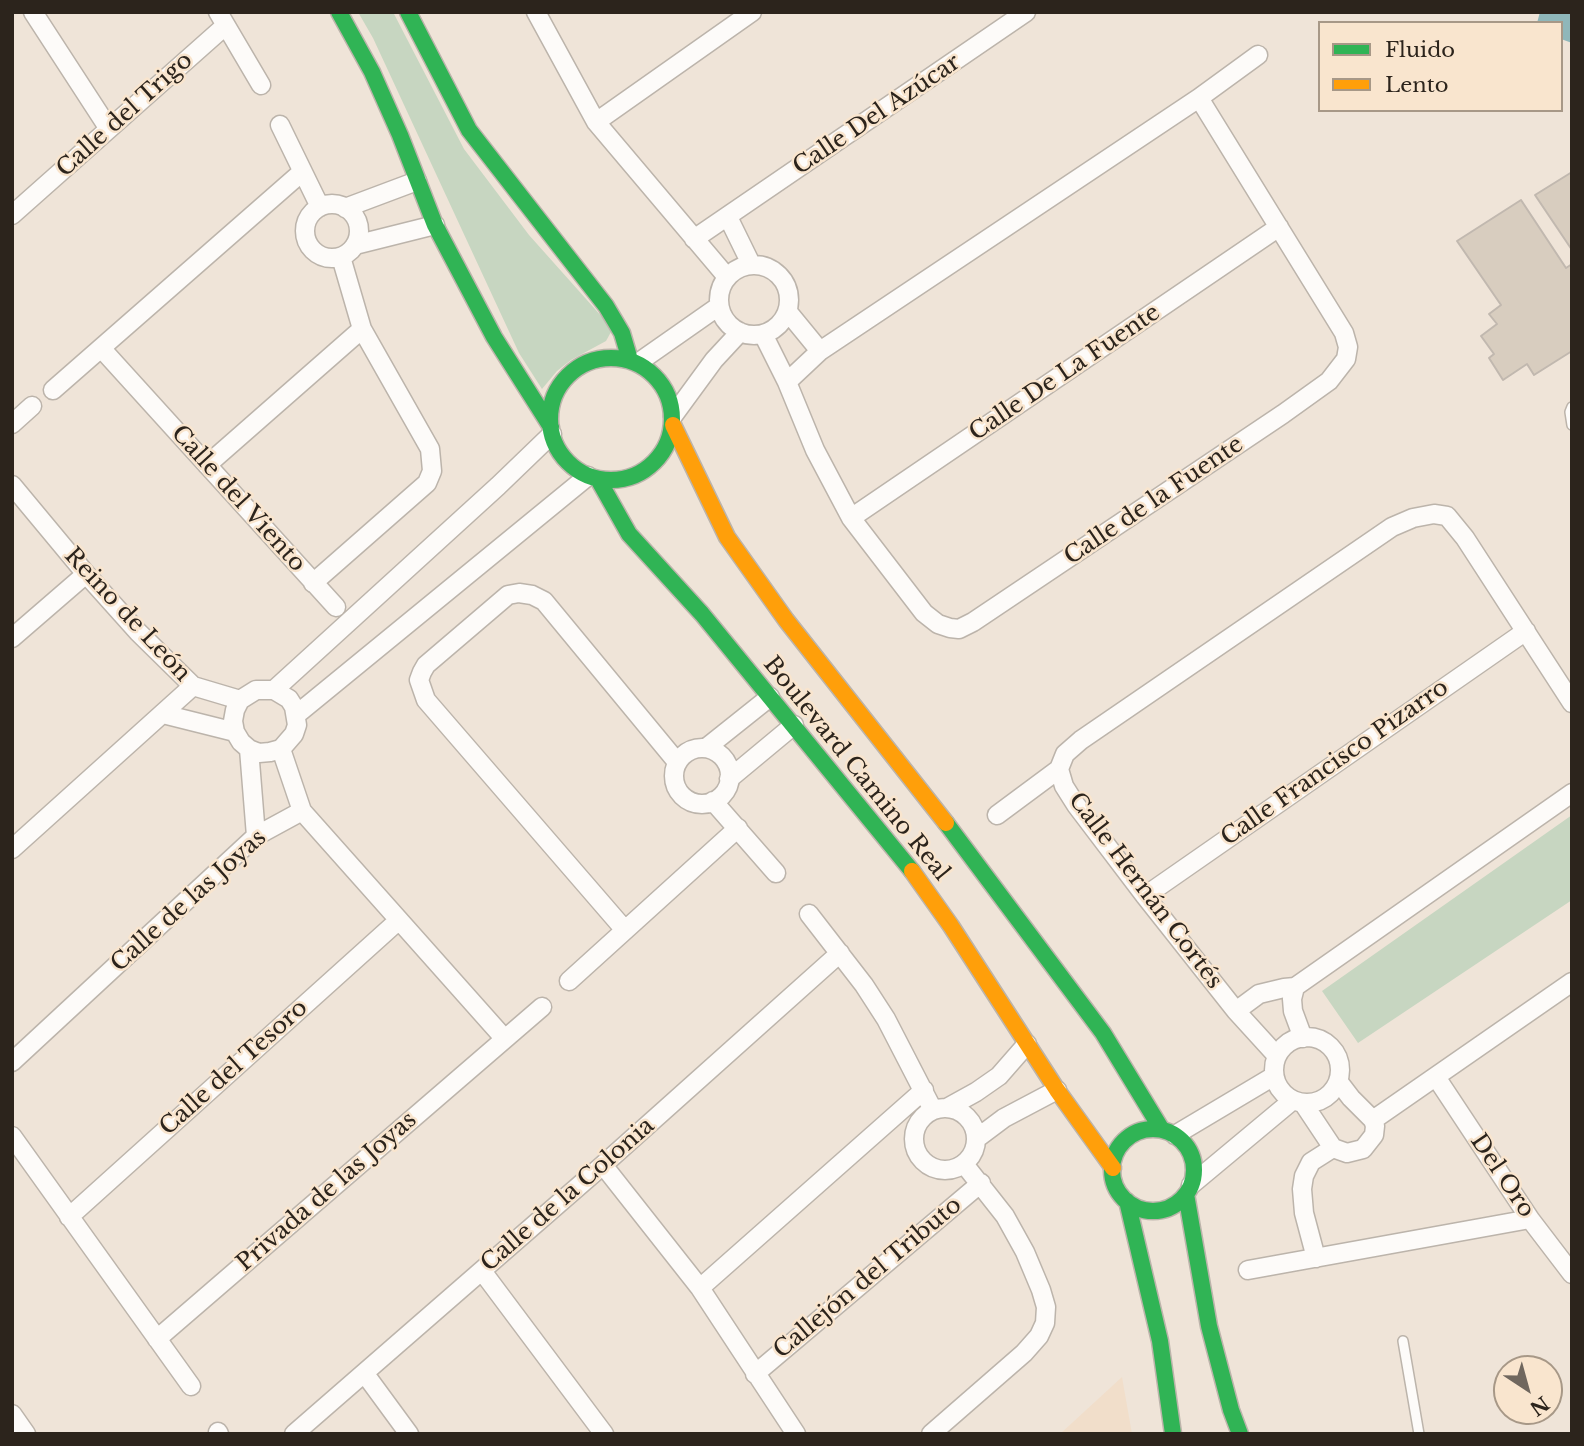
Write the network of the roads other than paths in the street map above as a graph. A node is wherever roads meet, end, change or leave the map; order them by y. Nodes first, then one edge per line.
1 (33, 12) edge
2 (339, 12) edge
3 (408, 12) edge
4 (536, 12) edge
5 (752, 12) edge
6 (1026, 12) edge
7 (222, 19) edge
8 (1258, 55) dead end
9 (261, 85) dead end
10 (1199, 98) junction
11 (596, 122) junction
12 (280, 125) dead end
13 (109, 129) junction
14 (302, 172) junction
15 (417, 181) junction
16 (320, 207) junction
17 (345, 208) junction
18 (12, 215) edge
19 (728, 217) junction
20 (435, 225) junction
21 (1279, 227) junction
22 (694, 239) junction
23 (355, 245) junction
24 (341, 257) junction
25 (751, 264) junction
26 (727, 277) junction
27 (719, 306) junction
28 (788, 312) junction
29 (362, 329) junction
30 (740, 332) junction
31 (763, 334) junction
32 (101, 348) junction
33 (820, 351) junction
34 (634, 361) junction
35 (787, 382) junction
36 (53, 390) dead end
37 (32, 406) dead end
38 (1572, 407) edge
39 (673, 421) junction
40 (12, 424) edge
41 (1572, 425) edge
42 (551, 430) junction
43 (207, 465) junction
44 (593, 477) junction
45 (12, 485) edge
46 (851, 518) junction
47 (86, 574) junction
48 (313, 583) junction
49 (336, 607) dead end
50 (1526, 631) junction
51 (12, 638) edge
52 (193, 686) junction
53 (274, 690) junction
54 (770, 698) junction
55 (240, 701) junction
56 (1572, 703) edge
57 (163, 714) junction
58 (296, 715) junction
59 (794, 725) junction
60 (235, 732) junction
61 (706, 748) junction
62 (249, 749) junction
63 (281, 749) junction
64 (677, 762) junction
65 (1059, 769) junction
66 (729, 779) junction
67 (1572, 793) edge
68 (713, 801) junction
69 (302, 811) junction
70 (997, 815) dead end
71 (738, 828) junction
72 (256, 836) junction
73 (12, 849) edge
74 (776, 873) dead end
75 (1145, 896) junction
76 (809, 914) dead end
77 (400, 920) junction
78 (624, 929) junction
79 (840, 953) junction
80 (569, 981) dead end
81 (1294, 987) junction
82 (1570, 987) edge
83 (542, 1007) dead end
84 (1236, 1011) junction
85 (504, 1038) junction
86 (1303, 1038) junction
87 (1027, 1044) junction
88 (1277, 1056) junction
89 (12, 1062) edge
90 (1274, 1076) junction
91 (1436, 1077) junction
92 (1338, 1082) junction
93 (924, 1090) junction
94 (1057, 1090) junction
95 (1298, 1102) junction
96 (940, 1109) junction
97 (1373, 1120) junction
98 (1168, 1132) junction
99 (12, 1136) edge
100 (976, 1139) junction
101 (1333, 1148) junction
102 (964, 1164) junction
103 (603, 1165) junction
104 (1113, 1168) junction
105 (981, 1183) junction
106 (1188, 1190) junction
107 (1127, 1201) junction
108 (69, 1217) junction
109 (1530, 1219) junction
110 (1317, 1258) junction
111 (1248, 1270) dead end
112 (482, 1271) junction
113 (1572, 1274) edge
114 (700, 1288) junction
115 (157, 1339) junction
116 (1402, 1341) dead end
117 (365, 1374) junction
118 (755, 1374) junction
119 (191, 1386) dead end
120 (12, 1414) edge
121 (26, 1434) edge
122 (294, 1434) edge
123 (409, 1434) edge
124 (604, 1434) edge
125 (796, 1434) edge
126 (931, 1434) edge
127 (1173, 1434) edge
128 (1241, 1434) edge
129 (1419, 1434) edge

1 - 13 street
2 - 15 street
3 - 34 street
4 - 11 street
5 - 11 street
6 - 19 street, Calle Del Azúcar
7 - 9 street
7 - 13 street, Calle del Trigo
8 - 10 street
10 - 21 street, Calle de la Fuente
10 - 33 street
11 - 22 street
12 - 14 street
13 - 18 street, Calle del Trigo
14 - 16 street
14 - 32 street
15 - 17 street
15 - 20 street
16 - 17 street
16 - 24 street
17 - 23 street
19 - 22 street, Calle Del Azúcar
19 - 25 street
20 - 23 street
20 - 42 street
21 - 46 street, Calle De La Fuente
21 - 46 street, Calle de la Fuente
22 - 26 street
23 - 24 street
24 - 29 street, Calle del Viento
25 - 26 street
25 - 28 street
26 - 27 street
27 - 30 street
27 - 34 street
28 - 31 street
28 - 33 street
29 - 43 street
29 - 48 street, Calle del Viento
30 - 31 street
30 - 39 street
31 - 35 street
32 - 36 street
32 - 43 street, Calle del Viento
33 - 35 street
34 - 39 street
34 - 42 street
35 - 46 street, Calle de la Fuente
37 - 40 street
38 - 41 lane
39 - 44 street
39 - 98 street, Boulevard Camino Real
42 - 44 street
42 - 53 street
43 - 48 street, Calle del Viento
44 - 54 street, Boulevard Camino Real
44 - 58 street
45 - 47 street, Reino de León
47 - 51 street
47 - 52 street, Reino de León
48 - 49 street
50 - 56 street, Calle Hernán Cortés
50 - 65 street, Calle Hernán Cortés
50 - 75 street, Calle Francisco Pizarro
52 - 55 street
52 - 57 street, Reino de León
53 - 55 street
53 - 58 street
54 - 59 street, Boulevard Camino Real
54 - 61 street
55 - 60 street
57 - 60 street
57 - 73 street, Reino de León
58 - 63 street
59 - 66 street
59 - 87 street, Boulevard Camino Real
60 - 62 street
61 - 64 street
61 - 66 street
62 - 63 street
62 - 72 street
63 - 69 street
64 - 68 street
64 - 78 street
65 - 70 street
65 - 75 street, Calle Hernán Cortés
66 - 68 street
67 - 81 street, Calle Hernán Cortés
68 - 71 street
69 - 72 street, Calle de las Joyas
69 - 77 street
71 - 74 street
71 - 78 street
72 - 89 street, Calle de las Joyas
75 - 84 street, Calle Hernán Cortés
76 - 79 street
77 - 85 street
77 - 108 street, Calle del Tesoro
78 - 80 street
79 - 93 street
79 - 103 street, Calle de la Colonia
81 - 84 street, Calle Hernán Cortés
81 - 86 street
82 - 91 street
83 - 85 street, Privada de las Joyas
84 - 88 street
85 - 115 street, Privada de las Joyas
86 - 88 street
86 - 92 street
87 - 94 street, Boulevard Camino Real
87 - 96 street
88 - 90 street
90 - 95 street
90 - 98 street
91 - 97 street
91 - 109 street, Del Oro
92 - 95 street
92 - 97 street
93 - 96 street
93 - 114 street
94 - 100 street
94 - 104 street, Boulevard Camino Real
95 - 101 street
95 - 106 street
96 - 100 street
96 - 102 street
97 - 101 street
98 - 104 street
98 - 106 street
99 - 108 street
100 - 102 street
101 - 110 street
102 - 105 street
103 - 112 street, Calle de la Colonia
103 - 114 street
104 - 107 street
105 - 118 street, Callejón del Tributo
105 - 126 street
106 - 107 street
106 - 128 street
107 - 127 street
108 - 115 street
109 - 110 street
109 - 113 street, Del Oro
110 - 111 street
112 - 117 street, Calle de la Colonia
112 - 124 street
114 - 118 street
115 - 119 street
116 - 129 lane
117 - 122 street, Calle de la Colonia
117 - 123 street
118 - 125 street
120 - 121 street

